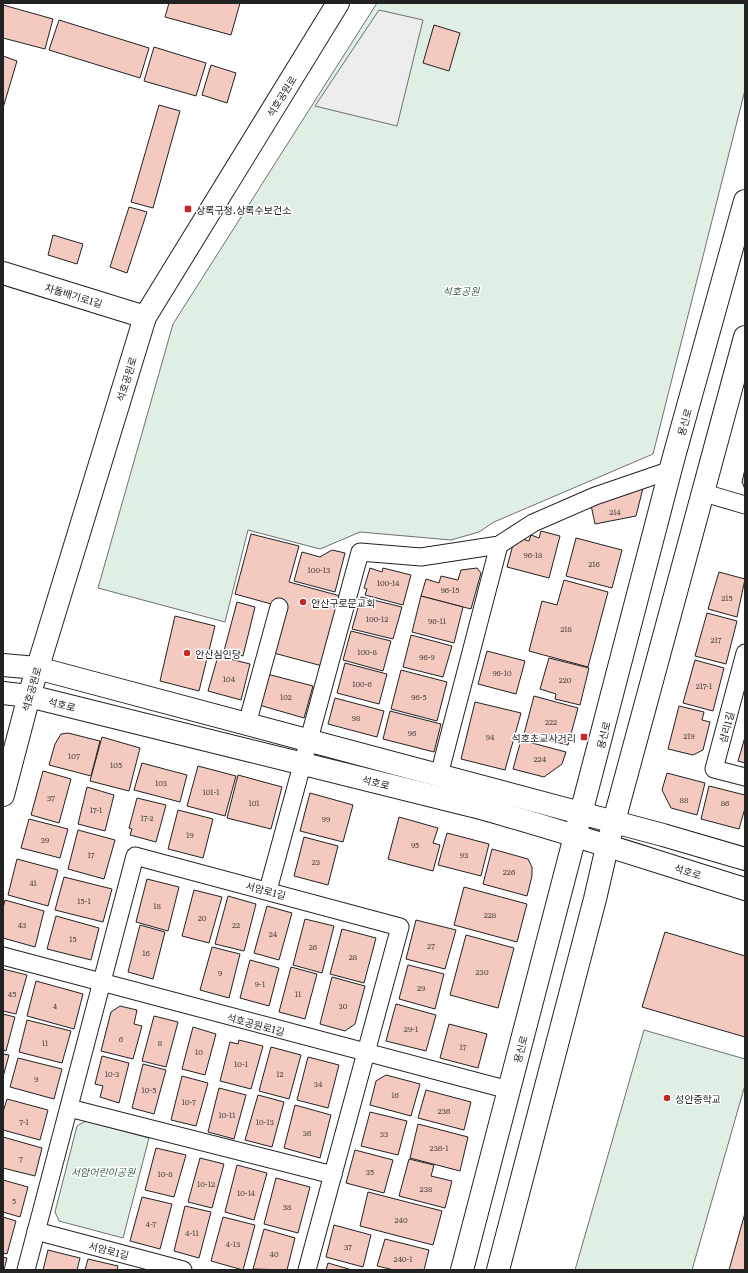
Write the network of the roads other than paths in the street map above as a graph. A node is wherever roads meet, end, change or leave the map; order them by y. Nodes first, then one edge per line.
1 (338, 3) edge
2 (745, 201) edge
3 (3, 273) edge
4 (145, 317) junction
5 (745, 337) edge
6 (671, 470) junction
7 (701, 492) junction
8 (745, 505) edge
9 (499, 545) junction
10 (279, 608) dead end
11 (745, 654) edge
12 (3, 665) edge
13 (37, 668) junction
14 (3, 693) edge
15 (28, 696) junction
16 (247, 724) junction
17 (308, 740) junction
18 (302, 764) junction
19 (439, 775) junction
20 (745, 777) edge
21 (3, 795) edge
22 (582, 814) junction
23 (614, 822) junction
24 (576, 835) junction
25 (607, 847) junction
26 (745, 859) edge
27 (745, 889) edge
28 (268, 890) junction
29 (3, 956) edge
30 (102, 983) junction
31 (366, 1054) junction
32 (508, 1090) junction
33 (69, 1108) junction
34 (333, 1175) junction
35 (36, 1231) junction
36 (26, 1270) edge
37 (183, 1270) edge
38 (307, 1270) edge
39 (462, 1270) edge
40 (498, 1270) edge

1 - 4 main road, 석호공원로
2 - 6 main road, 용신로
3 - 4 main road, 차돌배기로1길
4 - 13 main road, 석호공원로
5 - 7 main road
6 - 9 street
6 - 22 main road, 용신로
7 - 8 street
7 - 23 main road
9 - 17 street
9 - 19 street
10 - 16 street
11 - 20 street, 삼리1길
12 - 13 main road
13 - 15 main road, 석호공원로
13 - 16 main road
14 - 15 main road, 석호로
15 - 18 main road, 석호로
15 - 21 main road, 석호공원로
16 - 17 main road
17 - 18 street
17 - 19 main road
18 - 24 main road, 석호로
18 - 28 street
19 - 22 main road
22 - 23 main road
22 - 24 main road, 용신로
23 - 25 main road
23 - 26 main road
24 - 25 main road, 석호로
24 - 32 main road, 용신로
25 - 27 main road, 석호로
25 - 40 main road
28 - 30 street, 서암로1길
28 - 31 street, 서암로1길
29 - 30 street, 석호공원로1길
30 - 31 street, 석호공원로1길
30 - 33 street, 서암로1길
31 - 32 street, 석호공원로1길
31 - 34 street, 서암로1길
32 - 39 main road, 용신로
33 - 34 street
33 - 35 street, 서암로1길
34 - 38 street, 서암로1길
35 - 36 street, 서암로1길
35 - 37 street, 서암로1길

